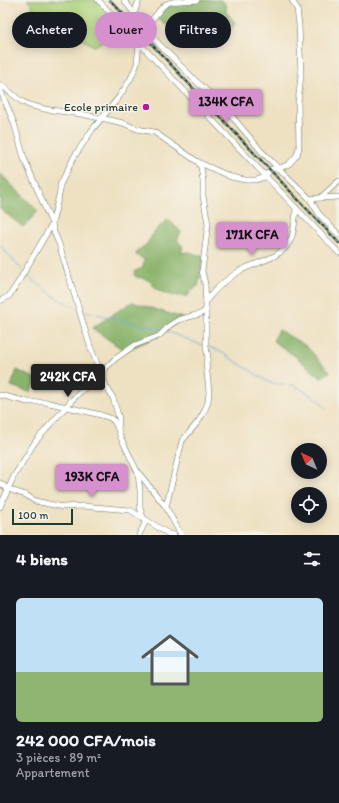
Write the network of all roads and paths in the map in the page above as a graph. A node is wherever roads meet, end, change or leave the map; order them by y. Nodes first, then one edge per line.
1 (98, 0) edge
2 (124, 0) edge
3 (139, 0) edge
4 (198, 0) edge
5 (292, 0) edge
6 (298, 0) edge
7 (297, 9) junction
8 (110, 12) edge
9 (133, 12) edge
10 (135, 12) edge
11 (157, 14) edge
12 (157, 40) edge
13 (138, 48) edge
14 (145, 48) edge
15 (0, 84) edge
16 (0, 89) edge
17 (102, 118) junction
18 (198, 162) junction
19 (278, 169) junction
20 (265, 176) junction
21 (339, 181) edge
22 (339, 197) edge
23 (320, 198) junction
24 (310, 199) junction
25 (296, 208) junction
26 (52, 224) junction
27 (339, 235) edge
28 (339, 253) edge
29 (0, 301) edge
30 (206, 301) junction
31 (206, 310) junction
32 (100, 374) junction
33 (0, 395) edge
34 (67, 407) junction
35 (118, 430) junction
36 (137, 471) junction
37 (0, 483) edge
38 (8, 489) junction
39 (0, 507) edge
40 (166, 507) junction
41 (144, 519) junction
42 (139, 535) edge
43 (174, 535) edge
44 (181, 535) edge

1 - 8 street
2 - 9 street
3 - 10 street
4 - 11 street
5 - 7 street
6 - 7 street
7 - 19 street
12 - 19 street
13 - 17 street
14 - 20 street
15 - 17 street
16 - 26 street
17 - 18 street
17 - 26 street
18 - 20 street
18 - 30 street
19 - 20 street
19 - 24 street
20 - 25 street
21 - 23 street
22 - 23 street
23 - 24 street
24 - 27 street
25 - 28 street
25 - 30 street
26 - 29 street
26 - 32 street
30 - 31 street
31 - 32 street
31 - 40 street
32 - 34 street
32 - 35 street
33 - 34 street
34 - 35 street
34 - 38 street
35 - 36 street
36 - 40 street
36 - 41 street
37 - 38 street
38 - 39 street
38 - 41 street
40 - 44 street
41 - 42 street
41 - 43 street

